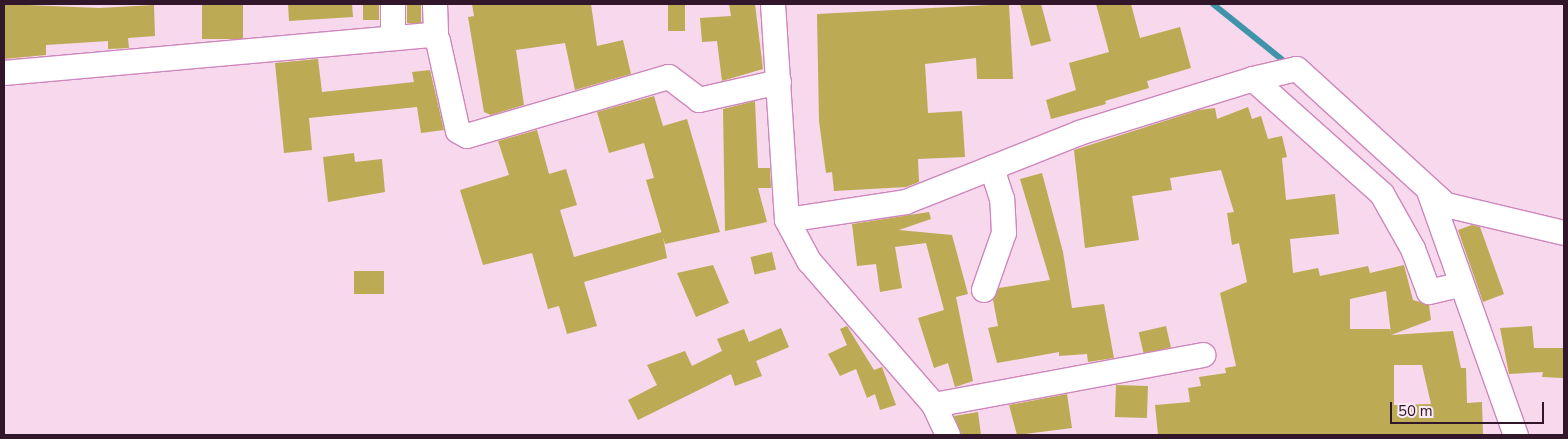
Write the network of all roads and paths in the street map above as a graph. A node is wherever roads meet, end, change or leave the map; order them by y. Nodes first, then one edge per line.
1 (393, 4) edge
2 (435, 4) edge
3 (773, 4) edge
4 (393, 36) junction
5 (436, 38) junction
6 (4, 74) edge
7 (1257, 77) junction
8 (779, 82) junction
9 (992, 168) junction
10 (1430, 194) junction
11 (787, 220) junction
12 (1564, 233) edge
13 (984, 290) dead end
14 (1447, 290) junction
15 (1203, 355) dead end
16 (934, 405) junction
17 (948, 435) edge
18 (1516, 435) edge

1 - 4 street
2 - 5 street
3 - 8 street
4 - 5 street
4 - 6 street
5 - 8 street
7 - 9 street
7 - 10 street
7 - 14 street
8 - 11 street
9 - 11 street
9 - 13 street
10 - 12 street
10 - 14 street
11 - 16 street
14 - 18 street
15 - 16 street
16 - 17 street

